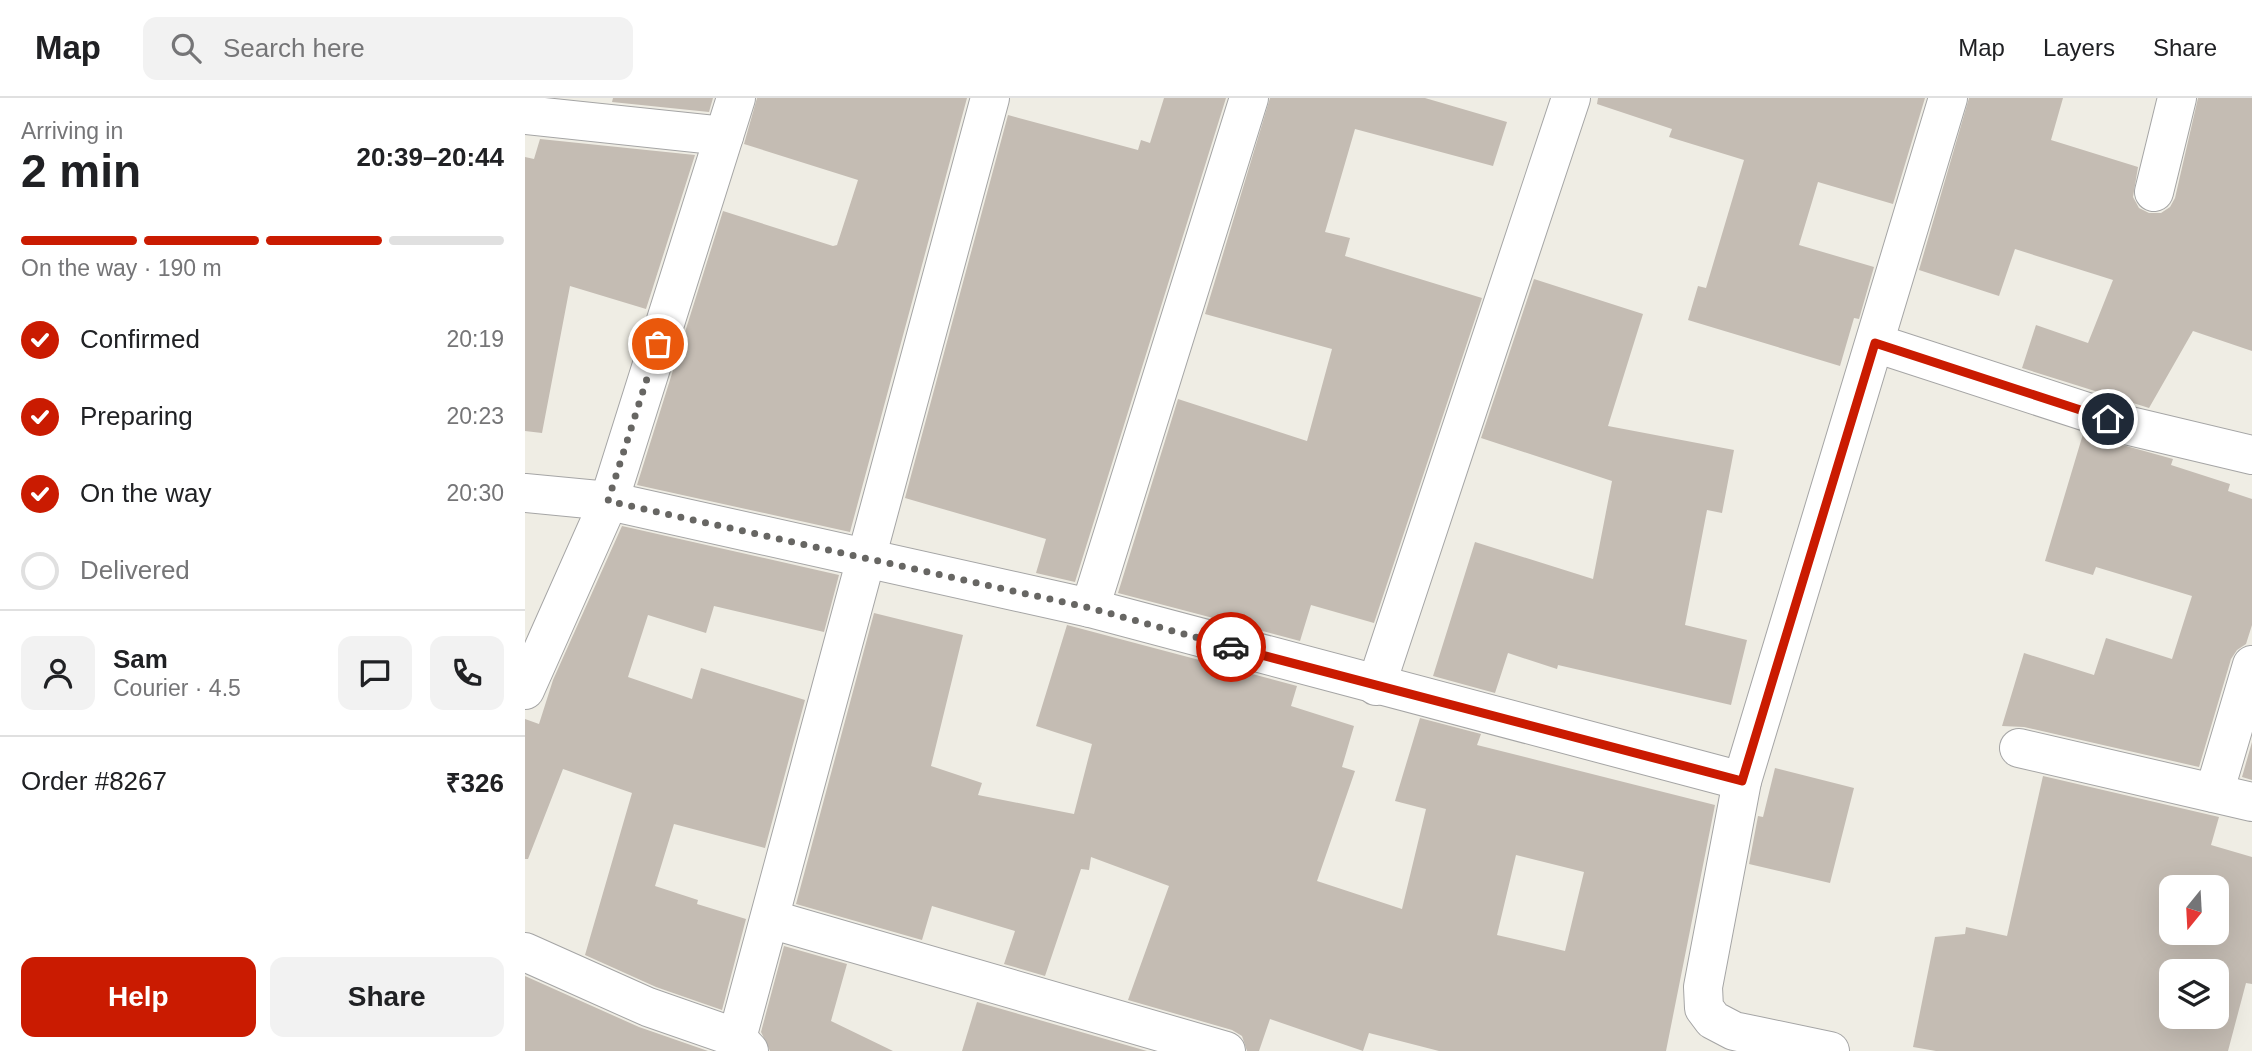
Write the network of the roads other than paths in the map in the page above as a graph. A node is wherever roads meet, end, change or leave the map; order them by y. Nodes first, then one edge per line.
1 (736, 98) edge
2 (990, 98) edge
3 (1248, 98) edge
4 (1570, 98) edge
5 (2177, 98) edge
6 (1937, 101) edge
7 (525, 115) edge
8 (724, 136) junction
9 (2154, 192) dead end
10 (1875, 343) junction
11 (2252, 455) edge
12 (525, 493) edge
13 (608, 501) junction
14 (867, 557) junction
15 (1090, 608) junction
16 (2252, 665) edge
17 (1376, 686) junction
18 (525, 690) edge
19 (2019, 748) dead end
20 (1742, 781) junction
21 (2214, 793) junction
22 (2252, 802) edge
23 (770, 919) junction
24 (525, 952) edge
25 (1733, 1041) edge
26 (743, 1045) edge
27 (1226, 1051) edge
28 (1830, 1051) edge

1 - 8 street
2 - 14 street
3 - 15 street
4 - 17 street
5 - 9 street
6 - 10 street
7 - 8 street
8 - 13 street
10 - 11 street
10 - 20 street
12 - 13 street
13 - 14 street
13 - 18 street
14 - 15 street
14 - 23 street
15 - 17 street
16 - 21 street
17 - 20 street
19 - 21 street
20 - 25 street
21 - 22 street
23 - 26 street
23 - 27 street
24 - 26 street
25 - 28 street

